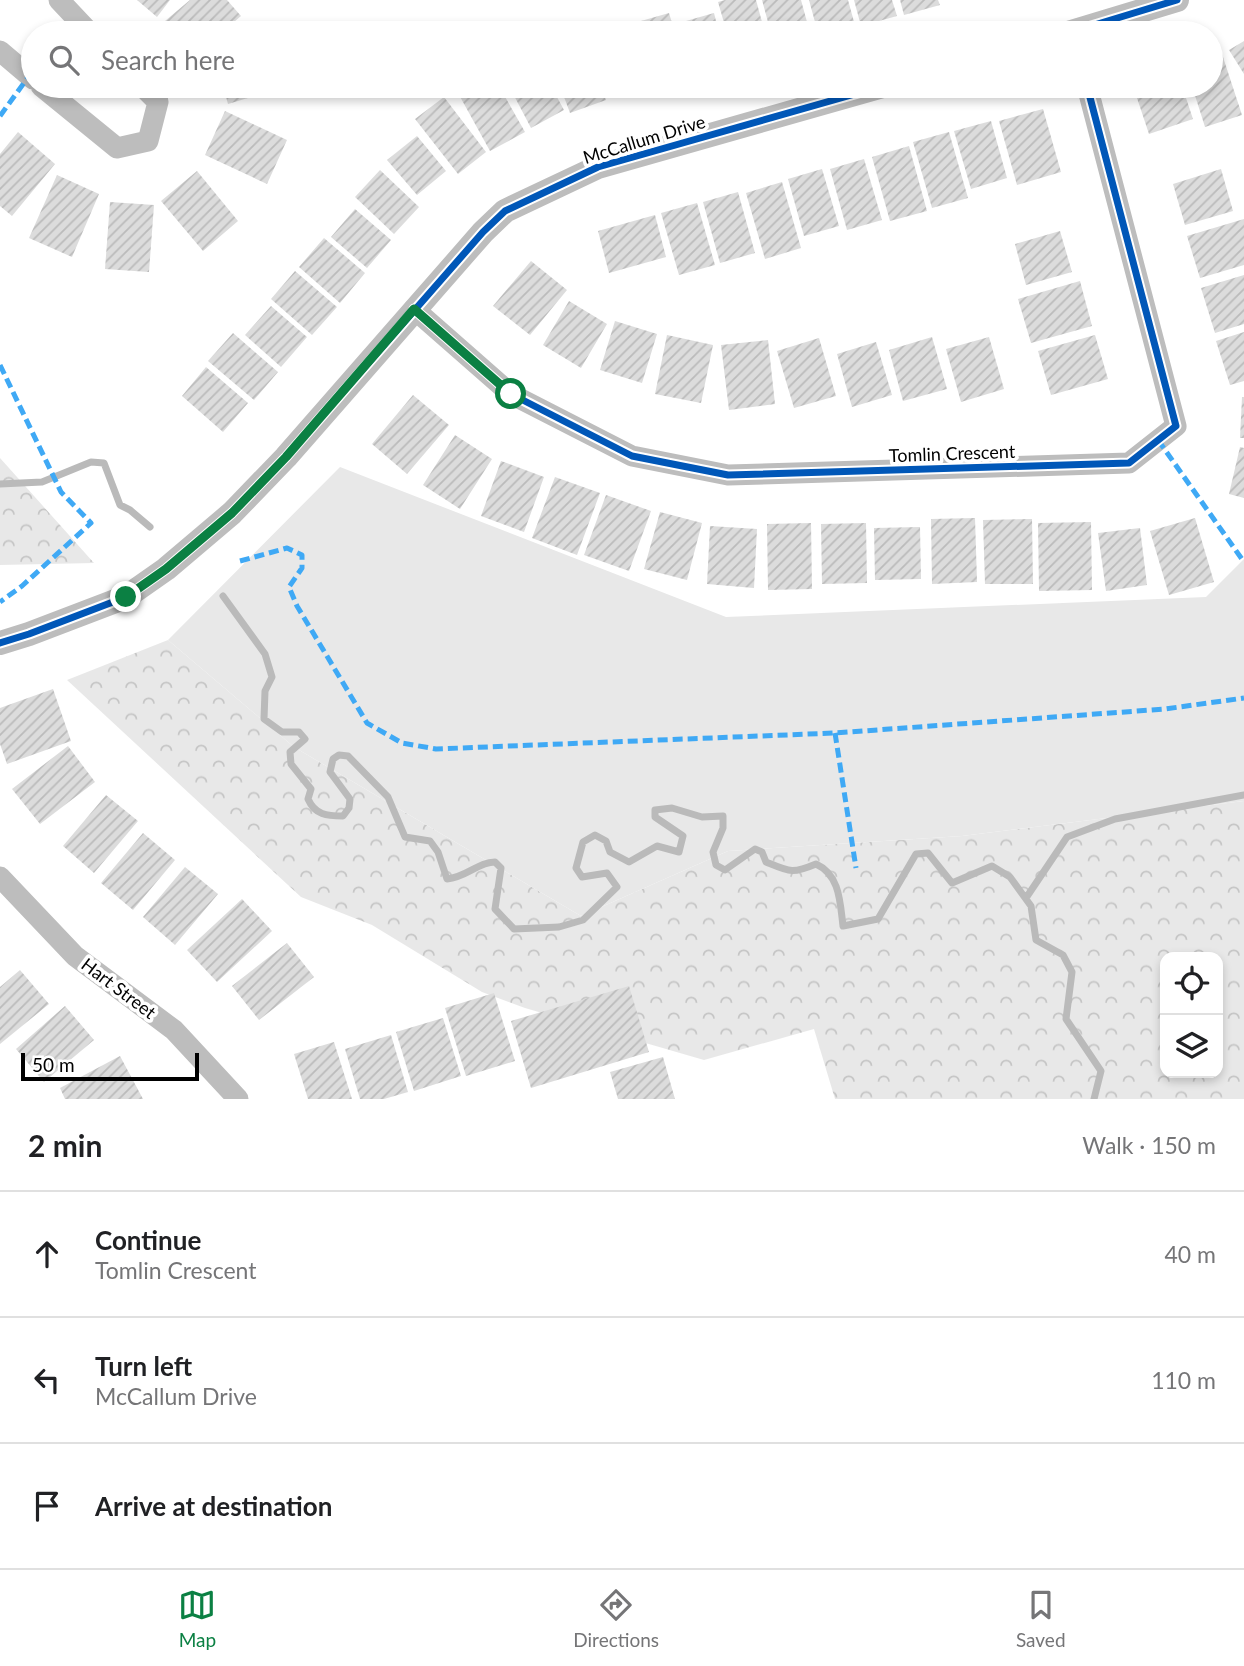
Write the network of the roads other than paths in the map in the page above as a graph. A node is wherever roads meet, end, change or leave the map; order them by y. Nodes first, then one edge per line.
1 (59, 0) edge
2 (1177, 0) edge
3 (79, 21) edge
4 (1110, 21) edge
5 (0, 51) edge
6 (21, 69) edge
7 (56, 98) edge
8 (154, 98) edge
9 (841, 98) edge
10 (1090, 98) edge
11 (414, 309) junction
12 (0, 643) edge
13 (0, 877) edge
14 (238, 1099) edge

1 - 3 street
2 - 4 street
5 - 6 street
7 - 8 street
9 - 11 street, McCallum Drive
10 - 11 street, Tomlin Crescent
11 - 12 street, McCallum Drive
13 - 14 street, Hart Street

